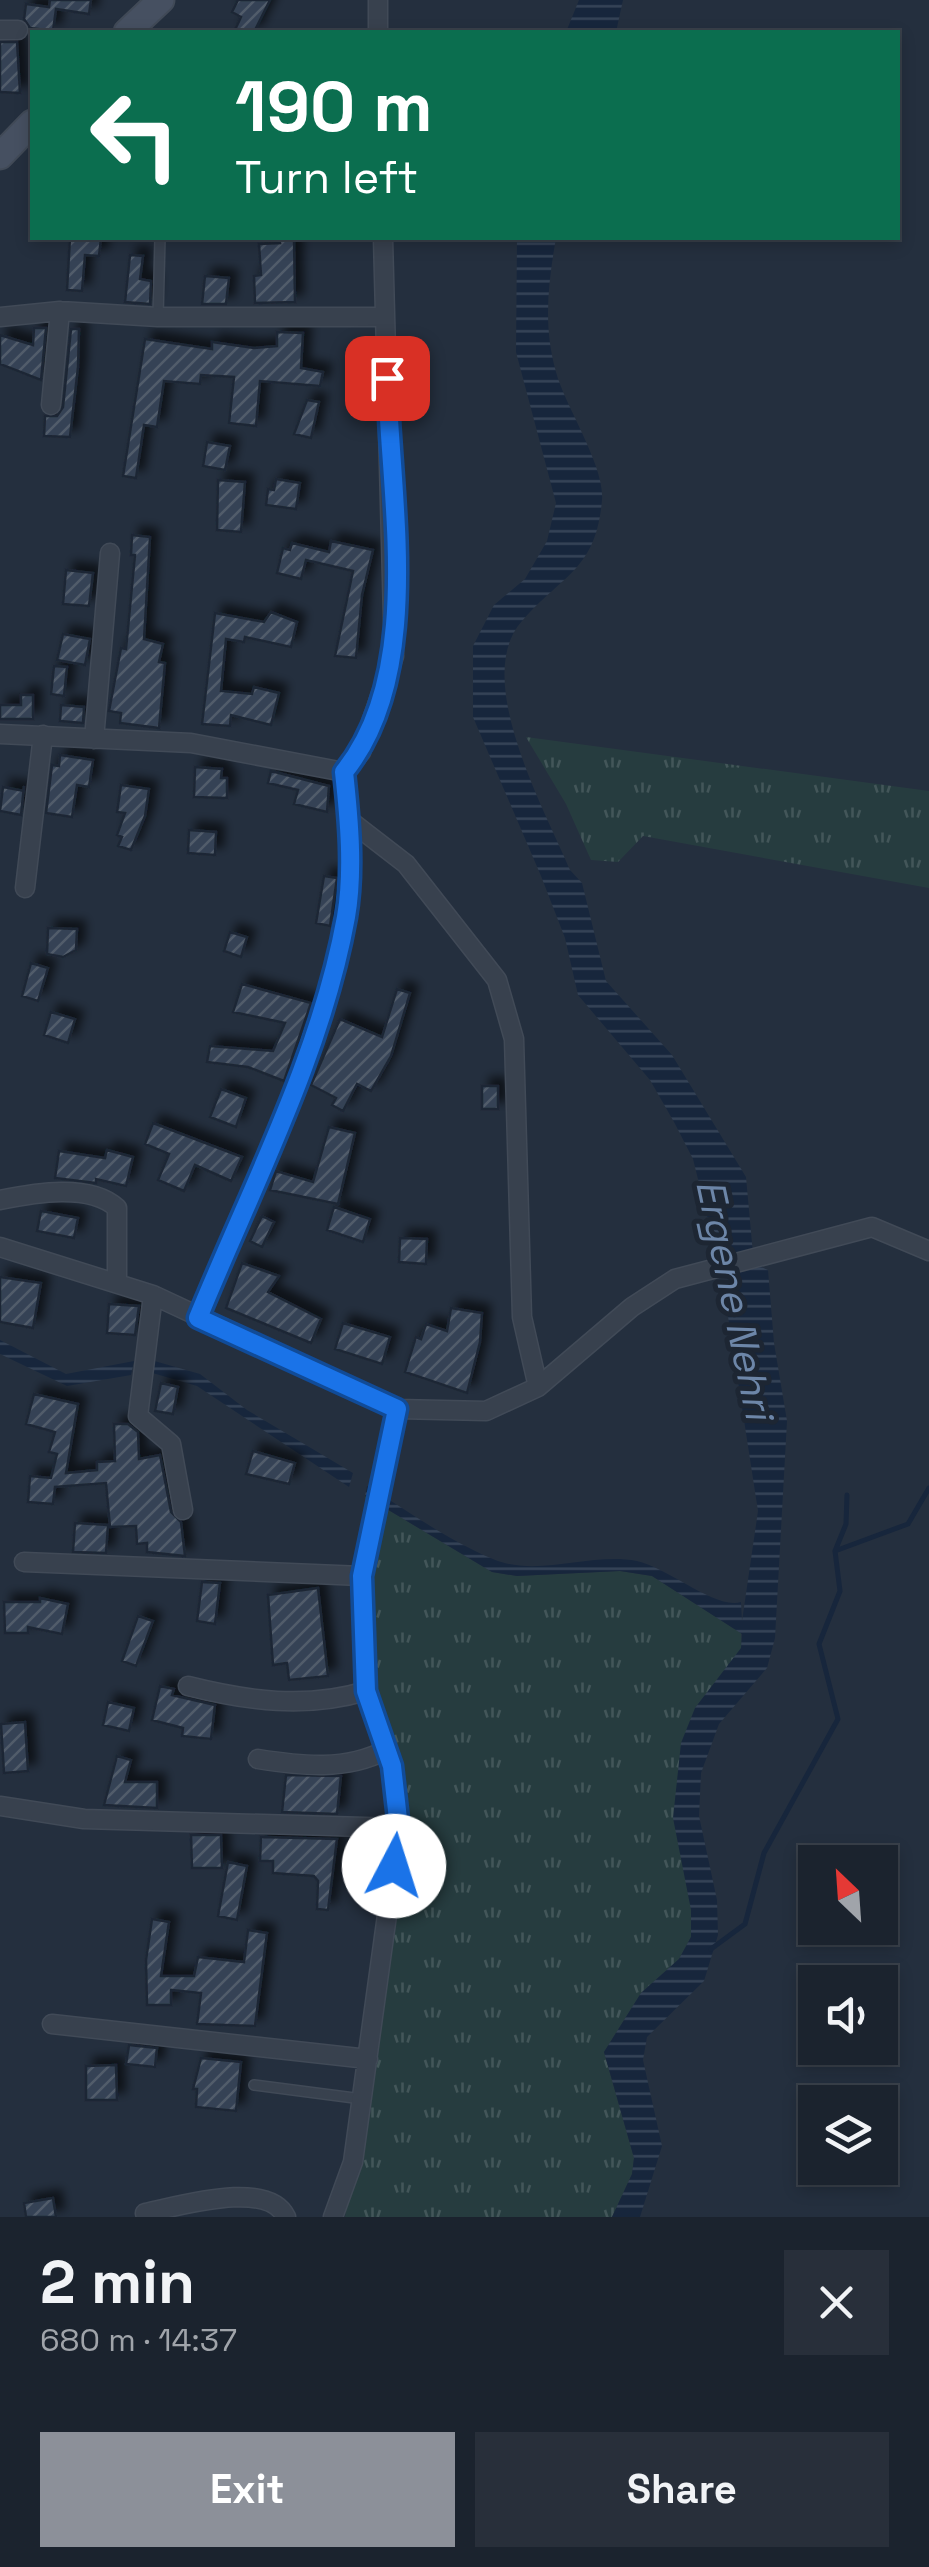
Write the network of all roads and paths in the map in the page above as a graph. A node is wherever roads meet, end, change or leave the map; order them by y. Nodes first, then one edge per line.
1 (161, 0) edge
2 (378, 0) edge
3 (129, 30) edge
4 (378, 30) edge
5 (30, 126) edge
6 (0, 156) edge
7 (160, 240) edge
8 (382, 240) edge
9 (60, 311) junction
10 (0, 317) edge
11 (385, 317) junction
12 (158, 318) junction
13 (51, 405) dead end
14 (110, 553) dead end
15 (0, 734) edge
16 (42, 735) junction
17 (94, 739) junction
18 (344, 772) junction
19 (349, 820) junction
20 (26, 888) dead end
21 (0, 1200) edge
22 (0, 1247) edge
23 (929, 1251) edge
24 (117, 1284) junction
25 (153, 1294) junction
26 (198, 1318) junction
27 (538, 1387) junction
28 (397, 1409) junction
29 (183, 1510) dead end
30 (24, 1562) dead end
31 (362, 1576) junction
32 (188, 1686) dead end
33 (366, 1691) junction
34 (386, 1750) junction
35 (258, 1760) dead end
36 (0, 1806) edge
37 (399, 1828) junction
38 (52, 2024) dead end
39 (368, 2059) junction
40 (254, 2085) dead end
41 (362, 2100) junction
42 (146, 2213) dead end
43 (286, 2217) edge
44 (333, 2217) edge

1 - 3 main road
2 - 4 street
5 - 6 main road
7 - 12 lane
8 - 11 street
9 - 10 street
9 - 12 street
9 - 13 street
11 - 12 street
11 - 18 street
14 - 17 street
15 - 16 street
16 - 17 street
16 - 20 street
17 - 18 street
18 - 19 street
19 - 26 street
19 - 27 street
21 - 24 street
22 - 24 street
23 - 27 street
24 - 25 street
25 - 26 street
25 - 29 street
26 - 28 street
27 - 28 street
28 - 31 street
30 - 31 street
31 - 33 street
32 - 33 street
33 - 34 street
34 - 35 street
34 - 37 street
36 - 37 street
37 - 39 street
38 - 39 street
39 - 41 street
40 - 41 lane
41 - 44 street
42 - 43 street

